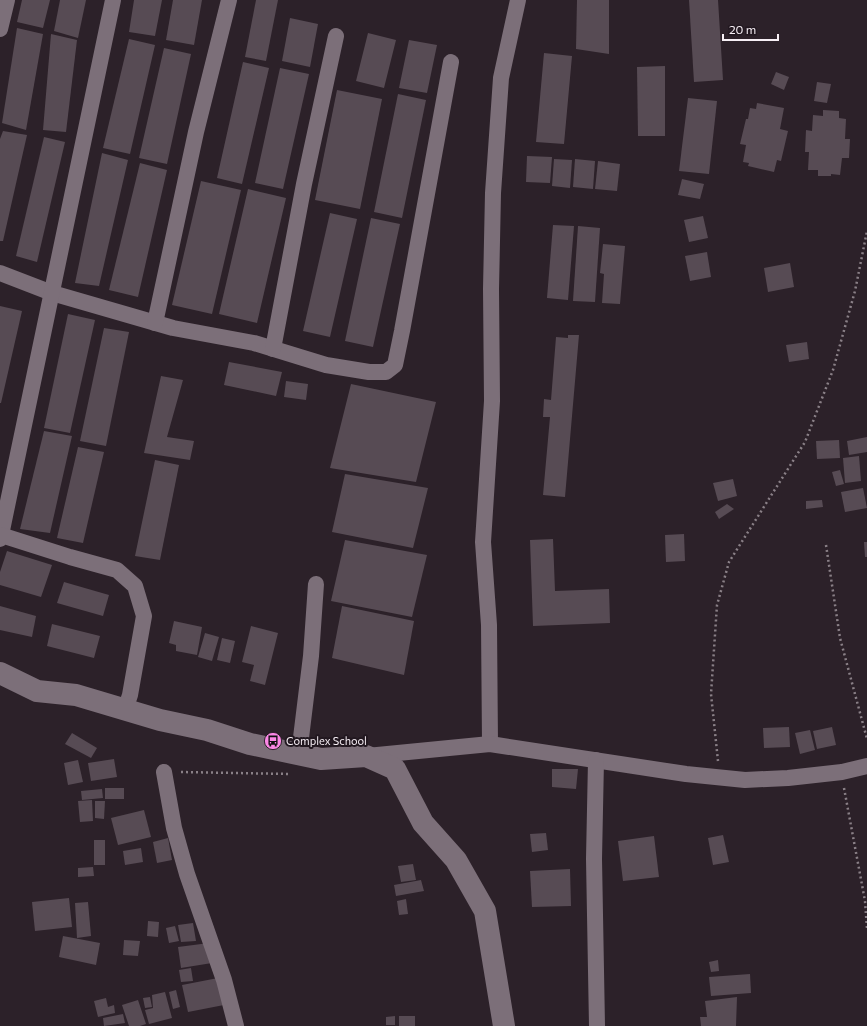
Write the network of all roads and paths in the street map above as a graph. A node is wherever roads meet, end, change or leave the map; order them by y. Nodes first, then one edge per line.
1 (7, 0) edge
2 (113, 0) edge
3 (229, 0) edge
4 (518, 0) edge
5 (0, 30) edge
6 (336, 36) dead end
7 (451, 62) dead end
8 (867, 231) edge
9 (0, 273) edge
10 (52, 293) junction
11 (155, 323) junction
12 (273, 349) junction
13 (0, 536) edge
14 (826, 546) dead end
15 (316, 584) dead end
16 (0, 673) edge
17 (125, 710) junction
18 (867, 739) edge
19 (490, 744) junction
20 (299, 754) junction
21 (366, 756) junction
22 (596, 760) junction
23 (867, 766) edge
24 (164, 772) joint
25 (842, 772) junction
26 (720, 777) junction
27 (867, 929) edge
28 (236, 1026) edge
29 (504, 1026) edge
30 (597, 1026) edge

1 - 5 street
2 - 10 street
3 - 11 street
4 - 19 street
6 - 12 street
7 - 12 street
8 - 26 path
9 - 10 street
10 - 11 street
10 - 13 street
11 - 12 street
13 - 17 street
14 - 18 path
15 - 20 street
16 - 17 main road
17 - 20 main road
19 - 21 street
19 - 22 street
20 - 21 main road
20 - 24 path
21 - 29 main road
22 - 26 street
22 - 30 street
23 - 25 street
24 - 28 street
25 - 26 street
25 - 27 path

